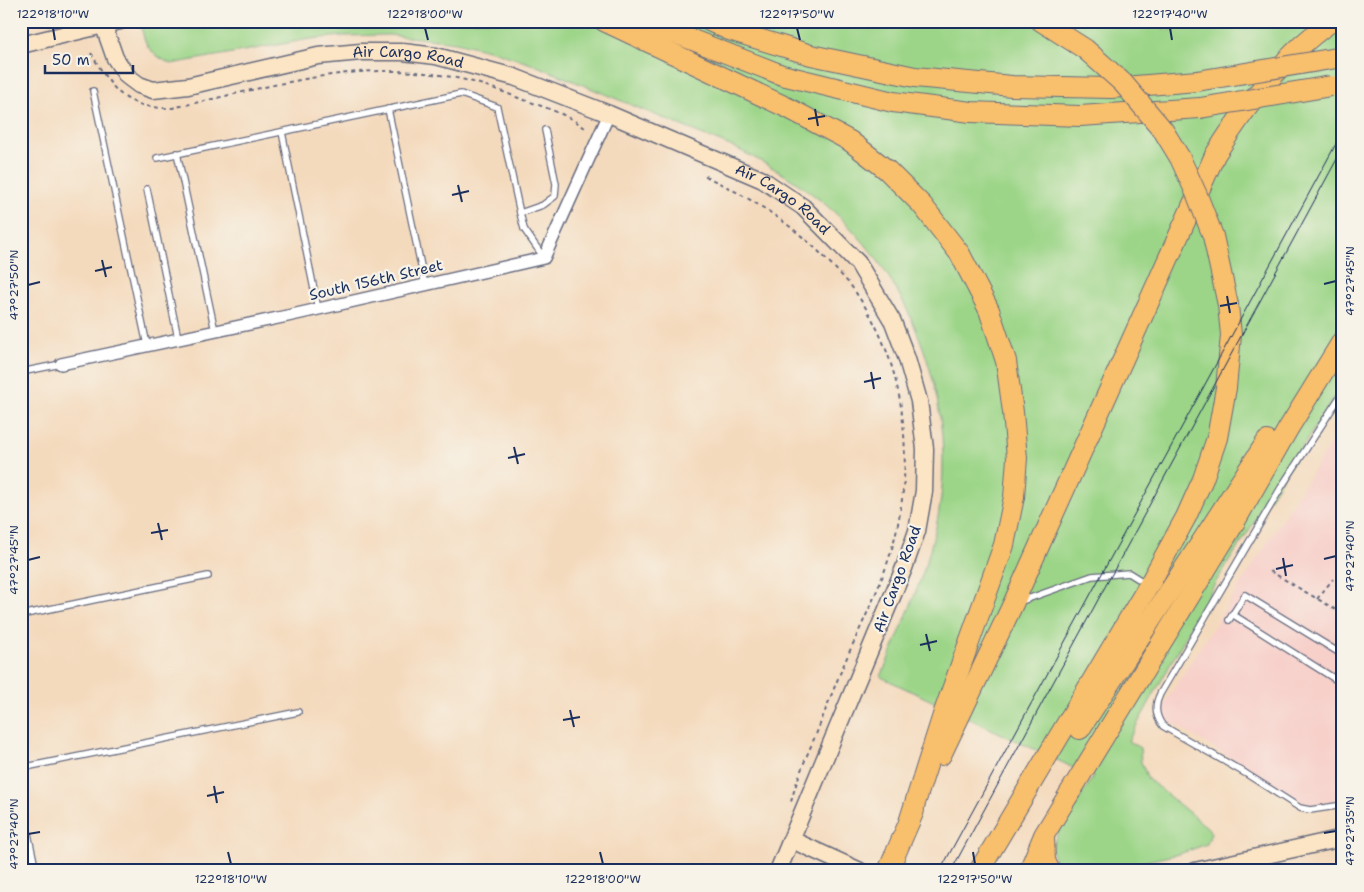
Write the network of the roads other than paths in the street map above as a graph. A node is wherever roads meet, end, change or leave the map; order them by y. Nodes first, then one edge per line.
1 (120, 21) edge
2 (604, 21) edge
3 (644, 21) edge
4 (710, 21) edge
5 (1041, 21) edge
6 (1332, 21) edge
7 (103, 23) edge
8 (21, 45) edge
9 (1343, 58) edge
10 (1337, 84) edge
11 (93, 92) dead end
12 (388, 109) junction
13 (608, 114) junction
14 (545, 130) dead end
15 (282, 132) junction
16 (178, 153) junction
17 (157, 158) dead end
18 (147, 189) dead end
19 (520, 213) junction
20 (544, 258) junction
21 (425, 285) junction
22 (318, 309) junction
23 (1343, 324) edge
24 (215, 331) junction
25 (178, 338) junction
26 (1343, 340) edge
27 (147, 345) junction
28 (61, 364) joint
29 (21, 372) edge
30 (1343, 392) edge
31 (208, 576) dead end
32 (1150, 586) junction
33 (1013, 604) junction
34 (21, 614) edge
35 (1343, 656) edge
36 (1343, 684) edge
37 (298, 712) dead end
38 (21, 768) edge
39 (21, 801) edge
40 (1343, 804) edge
41 (909, 822) junction
42 (1008, 824) junction
43 (1044, 836) junction
44 (1343, 838) edge
45 (792, 840) junction
46 (1233, 867) edge
47 (36, 871) edge
48 (778, 871) edge
49 (860, 871) edge
50 (888, 871) edge
51 (979, 871) edge
52 (1029, 871) edge
53 (1050, 871) edge
54 (1195, 871) edge

1 - 7 street
2 - 41 highway
3 - 10 highway, bridge
4 - 9 highway, bridge
5 - 32 highway, bridge
6 - 33 highway
7 - 8 street
7 - 13 street, Air Cargo Road
11 - 27 lane
12 - 15 lane
12 - 19 lane
12 - 21 lane
13 - 20 street
13 - 45 street, Air Cargo Road
14 - 19 lane
15 - 16 lane
15 - 22 lane
16 - 17 lane
16 - 24 lane
18 - 25 lane
19 - 20 lane
20 - 21 street, South 156th Street
21 - 22 street, South 156th Street
22 - 24 street, South 156th Street
23 - 42 highway
24 - 25 street, South 156th Street
25 - 27 street, South 156th Street
26 - 43 highway
27 - 28 street, South 156th Street
28 - 29 lane
30 - 40 lane
31 - 34 lane
32 - 33 lane
32 - 42 highway
33 - 41 highway
35 - 36 lane
37 - 38 lane
39 - 47 lane
41 - 50 highway
42 - 51 highway
43 - 52 highway
43 - 53 highway
44 - 46 street
45 - 48 street, Air Cargo Road
45 - 49 street
46 - 54 street

